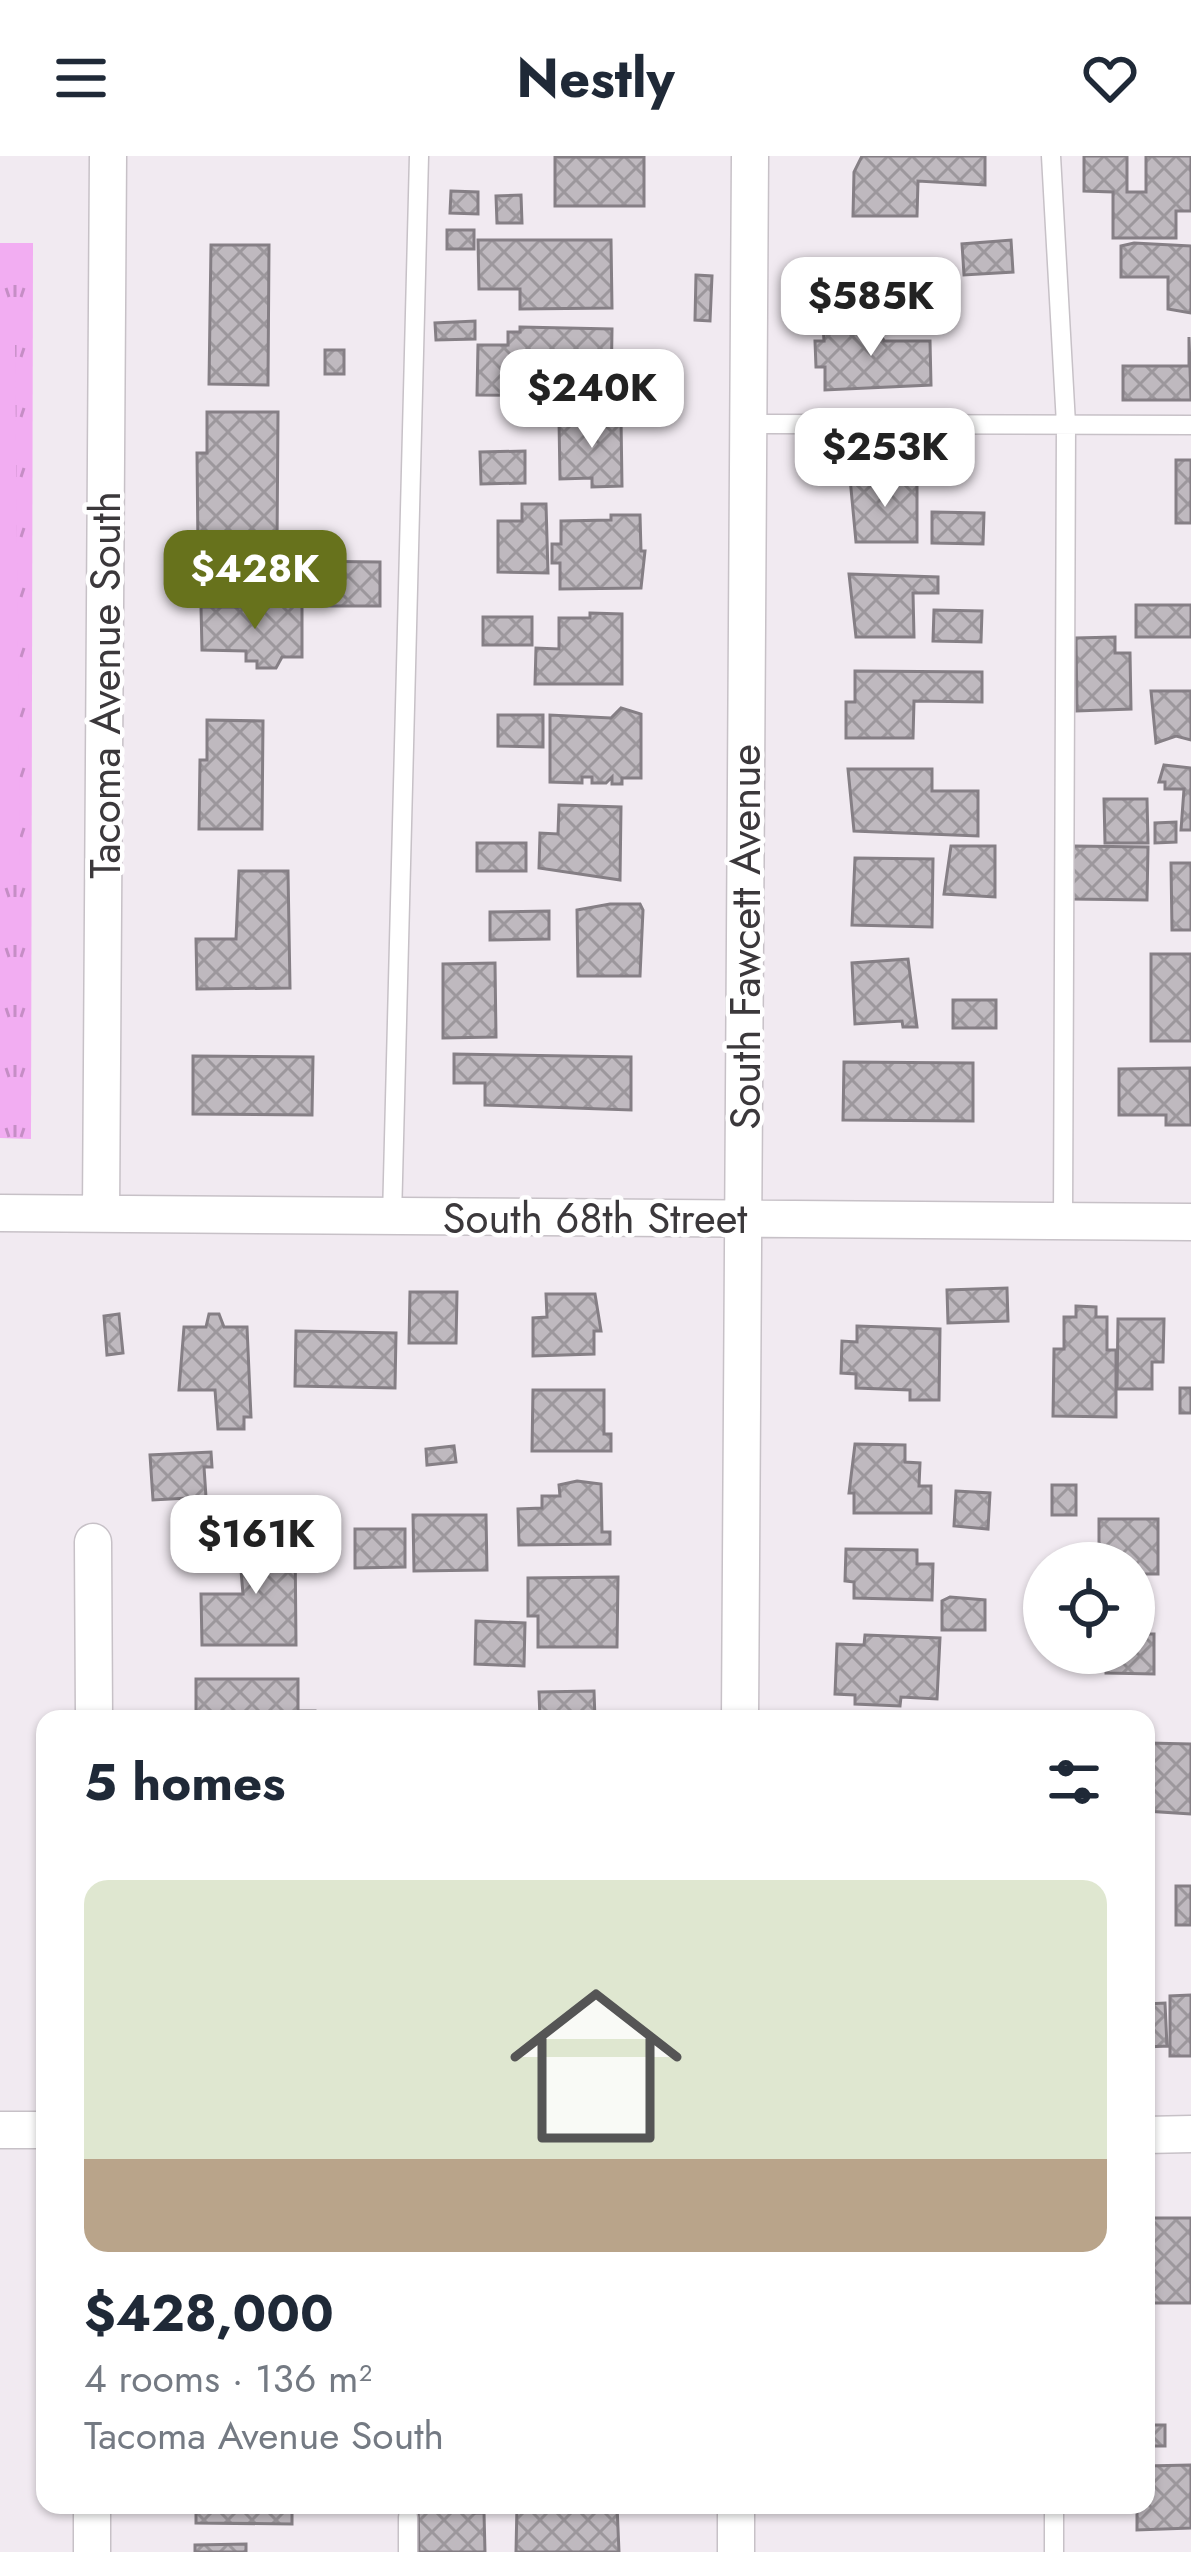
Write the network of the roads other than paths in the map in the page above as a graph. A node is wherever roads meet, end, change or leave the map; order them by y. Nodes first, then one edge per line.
1 (108, 156) edge
2 (418, 156) edge
3 (750, 156) edge
4 (1051, 156) edge
5 (748, 424) junction
6 (1066, 424) junction
7 (1191, 425) edge
8 (0, 1213) edge
9 (101, 1214) junction
10 (743, 1218) junction
11 (392, 1219) junction
12 (1063, 1220) junction
13 (1191, 1222) edge
14 (94, 1542) dead end
15 (94, 1710) edge
16 (740, 1710) edge
17 (0, 2130) edge
18 (36, 2130) edge
19 (1155, 2134) edge
20 (1191, 2134) edge
21 (92, 2514) edge
22 (736, 2514) edge
23 (1054, 2514) edge
24 (408, 2517) dead end
25 (92, 2552) edge
26 (408, 2552) edge
27 (736, 2552) edge
28 (1054, 2552) edge

1 - 9 street, Tacoma Avenue South
2 - 11 lane
3 - 5 street, South Fawcett Avenue
4 - 6 lane
5 - 6 lane
5 - 10 street, South Fawcett Avenue
6 - 7 lane
6 - 12 lane
8 - 9 street, South 68th Street
9 - 11 street, South 68th Street
10 - 11 street, South 68th Street
10 - 12 street, South 68th Street
10 - 16 street, South Fawcett Avenue
12 - 13 street, South 68th Street
14 - 15 street
17 - 18 street
19 - 20 street
21 - 25 street
22 - 27 street
23 - 28 lane
24 - 26 lane

